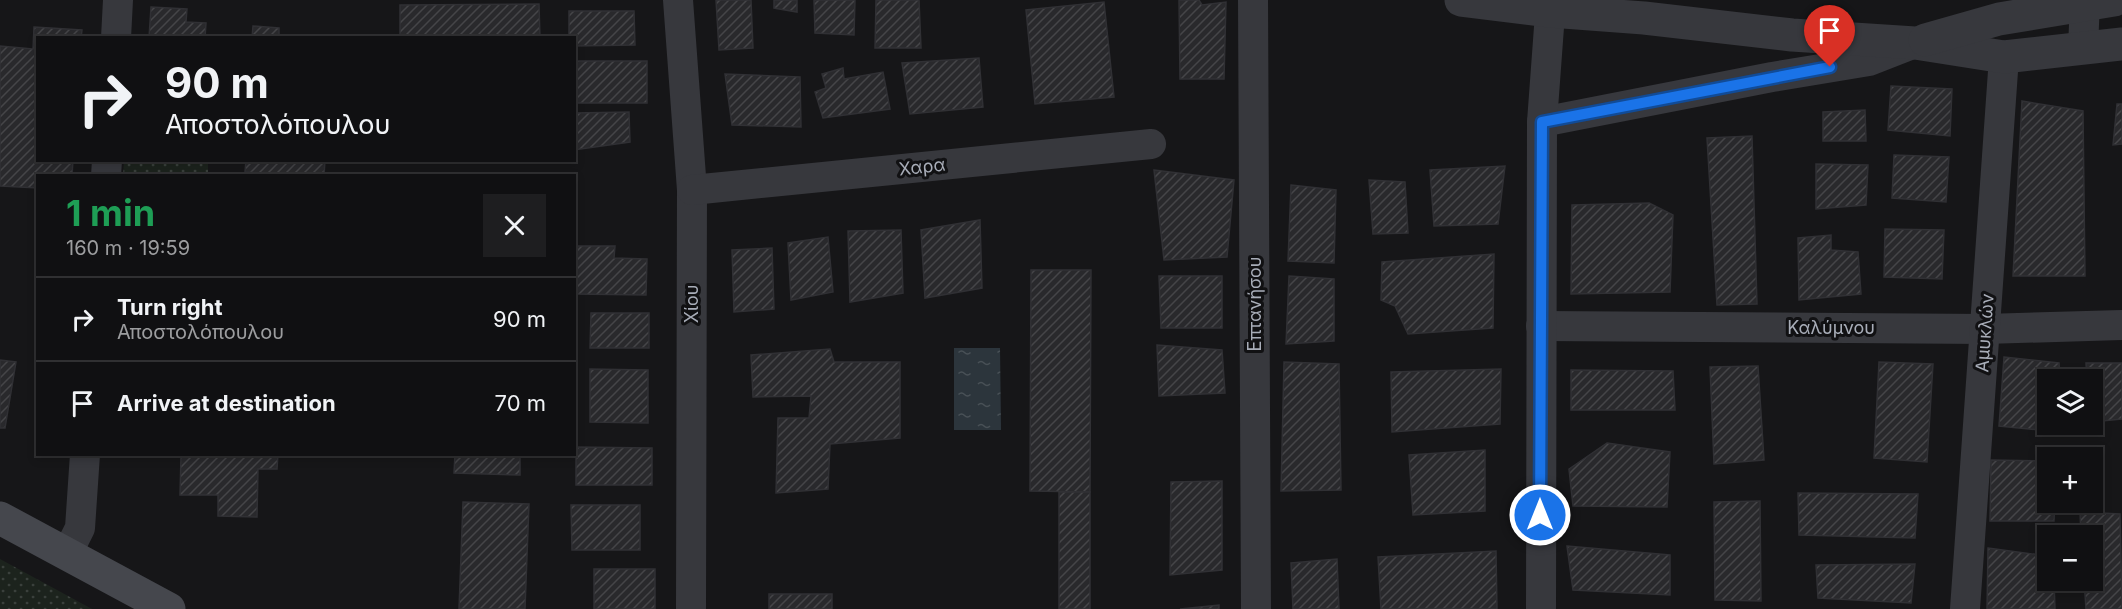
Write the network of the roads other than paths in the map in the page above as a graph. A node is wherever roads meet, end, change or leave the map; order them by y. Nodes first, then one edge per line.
1 (118, 0) edge
2 (678, 0) edge
3 (1253, 0) edge
4 (1461, 0) edge
5 (2095, 1) edge
6 (1550, 5) edge
7 (116, 36) edge
8 (1915, 43) junction
9 (2122, 44) edge
10 (2084, 49) junction
11 (2004, 57) junction
12 (1542, 122) junction
13 (1151, 144) dead end
14 (692, 190) junction
15 (2122, 325) edge
16 (1541, 326) junction
17 (1985, 329) junction
18 (85, 456) edge
19 (0, 518) edge
20 (67, 554) junction
21 (169, 609) edge
22 (691, 609) edge
23 (1256, 609) edge
24 (1540, 609) edge
25 (1965, 609) edge

1 - 7 street
2 - 14 street, Χίου
3 - 23 street, Επτανήσου
4 - 6 street
5 - 8 street
5 - 10 street
6 - 8 street
6 - 12 street
8 - 11 street
8 - 12 street
9 - 10 street
10 - 11 street
11 - 17 street, Αμυκλών
12 - 16 street
13 - 14 street, Χαρα
14 - 22 street, Χίου
15 - 17 street, Καλύμνου
16 - 17 street, Καλύμνου
16 - 24 street
17 - 25 street, Αμυκλών
18 - 20 street
19 - 20 main road
20 - 21 main road

